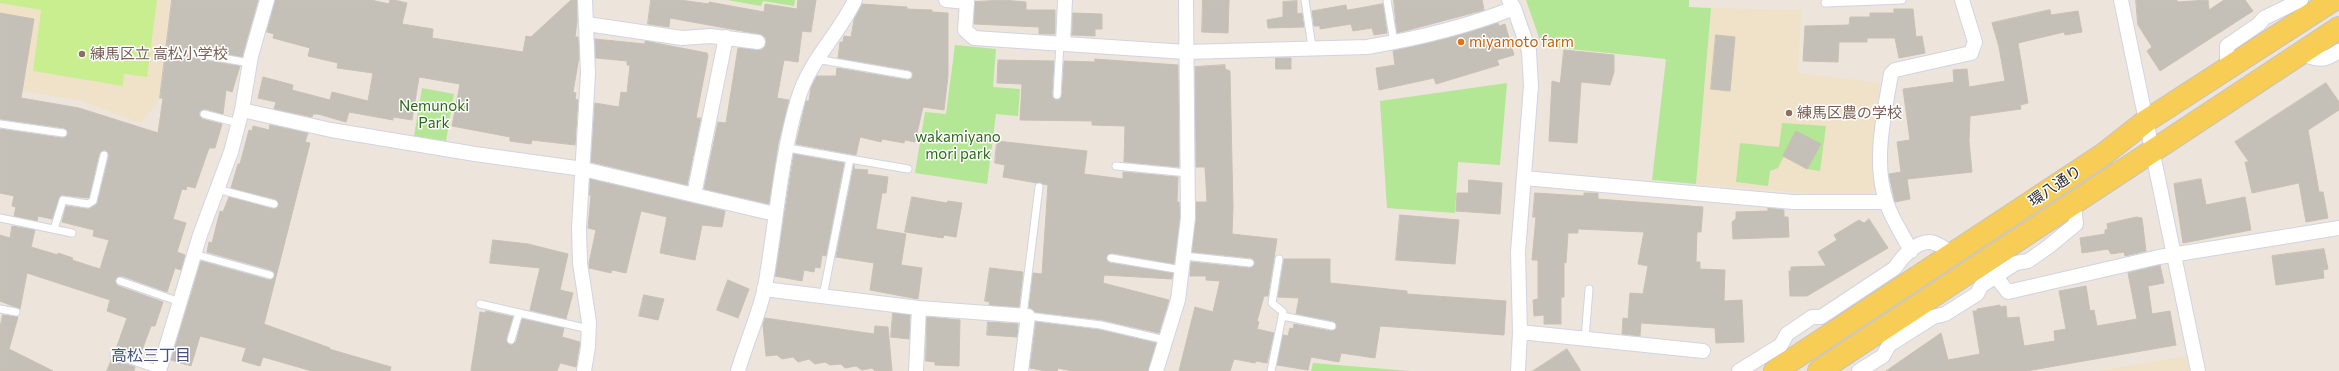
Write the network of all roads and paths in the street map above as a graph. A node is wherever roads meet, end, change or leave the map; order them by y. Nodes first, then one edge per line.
1 (267, 0) edge
2 (585, 0) edge
3 (855, 0) edge
4 (946, 0) edge
5 (1065, 0) edge
6 (1186, 0) edge
7 (1305, 0) edge
8 (1387, 0) edge
9 (1902, 0) edge
10 (1962, 0) edge
11 (2122, 0) edge
12 (2301, 0) edge
13 (2333, 0) edge
14 (968, 1) edge
15 (1826, 3) dead end
16 (1511, 4) edge
17 (587, 24) junction
18 (2339, 28) edge
19 (726, 37) junction
20 (758, 42) dead end
21 (1394, 43) junction
22 (1061, 44) junction
23 (1312, 47) junction
24 (2339, 51) edge
25 (1186, 52) junction
26 (193, 53) dead end
27 (2301, 54) junction
28 (816, 59) junction
29 (250, 63) junction
30 (2227, 69) junction
31 (908, 74) dead end
32 (1057, 95) dead end
33 (204, 114) dead end
34 (240, 117) junction
35 (2146, 121) junction
36 (0, 124) edge
37 (62, 133) dead end
38 (788, 148) junction
39 (2153, 153) junction
40 (104, 155) dead end
41 (850, 159) junction
42 (1116, 166) dead end
43 (583, 169) junction
44 (908, 169) dead end
45 (1188, 173) junction
46 (1524, 178) junction
47 (1039, 188) dead end
48 (217, 189) junction
49 (694, 195) junction
50 (1886, 202) junction
51 (274, 204) dead end
52 (2074, 204) junction
53 (775, 214) junction
54 (0, 218) edge
55 (2339, 228) edge
56 (54, 229) junction
57 (72, 233) dead end
58 (1911, 251) junction
59 (194, 254) junction
60 (1952, 254) junction
61 (2175, 254) junction
62 (1111, 258) dead end
63 (1279, 259) dead end
64 (1183, 263) junction
65 (1250, 263) dead end
66 (270, 274) dead end
67 (1996, 277) junction
68 (120, 281) dead end
69 (764, 288) junction
70 (1589, 289) dead end
71 (823, 296) junction
72 (180, 302) junction
73 (480, 304) dead end
74 (919, 308) junction
75 (0, 309) edge
76 (16, 312) dead end
77 (518, 313) junction
78 (1026, 315) junction
79 (1282, 316) junction
80 (1332, 326) dead end
81 (589, 329) junction
82 (1520, 332) junction
83 (1586, 339) junction
84 (511, 340) dead end
85 (1165, 340) junction
86 (1703, 351) dead end
87 (114, 354) dead end
88 (159, 371) edge
89 (584, 371) edge
90 (738, 371) edge
91 (916, 371) edge
92 (1022, 371) edge
93 (1156, 371) edge
94 (1271, 371) edge
95 (1518, 371) edge
96 (1739, 371) edge
97 (1775, 371) edge
98 (1820, 371) edge
99 (1859, 371) edge
100 (2198, 371) edge

1 - 29 street
2 - 17 street
3 - 28 street
4 - 14 street
5 - 22 street
6 - 25 street
7 - 23 lane
8 - 21 lane
9 - 15 lane
10 - 50 street
11 - 35 street
12 - 30 street
13 - 30 main road, 環八通り
14 - 22 street
16 - 21 street
16 - 46 street
17 - 19 street
17 - 43 street
18 - 27 main road, 環八通り
19 - 20 street
19 - 49 street
21 - 23 street
22 - 25 street
22 - 32 lane
23 - 25 street
24 - 27 street
25 - 45 street
26 - 29 lane
27 - 39 main road, 環八通り
28 - 31 lane
28 - 38 street
29 - 34 street
30 - 35 main road, 環八通り
33 - 34 lane
34 - 43 street
34 - 48 street
35 - 39 street
35 - 60 main road, 環八通り
36 - 37 lane
38 - 41 lane
38 - 53 street
39 - 52 main road, 環八通り
39 - 61 street
40 - 56 lane
41 - 44 lane
41 - 71 lane
42 - 45 lane
43 - 49 street
43 - 81 street
45 - 64 street
46 - 50 street
46 - 82 street
47 - 78 lane
48 - 51 lane
48 - 59 street
49 - 53 street
50 - 58 street
52 - 67 street
52 - 98 main road, 環八通り
53 - 69 street
54 - 56 lane
55 - 61 street
56 - 57 lane
58 - 60 street
58 - 96 street
59 - 66 lane
59 - 72 street
60 - 97 main road, 環八通り
61 - 67 street
61 - 100 street
62 - 64 lane
63 - 79 lane
64 - 65 lane
64 - 85 street
67 - 99 street
68 - 72 lane
69 - 71 street
69 - 90 street
70 - 83 lane
71 - 74 street
72 - 88 street
73 - 77 lane
74 - 78 street
74 - 91 street
75 - 76 lane
77 - 81 lane
77 - 84 lane
78 - 85 lane
78 - 92 street
79 - 80 lane
79 - 94 lane
81 - 89 street
82 - 83 street
82 - 95 street
83 - 86 street
85 - 93 street
87 - 88 lane

